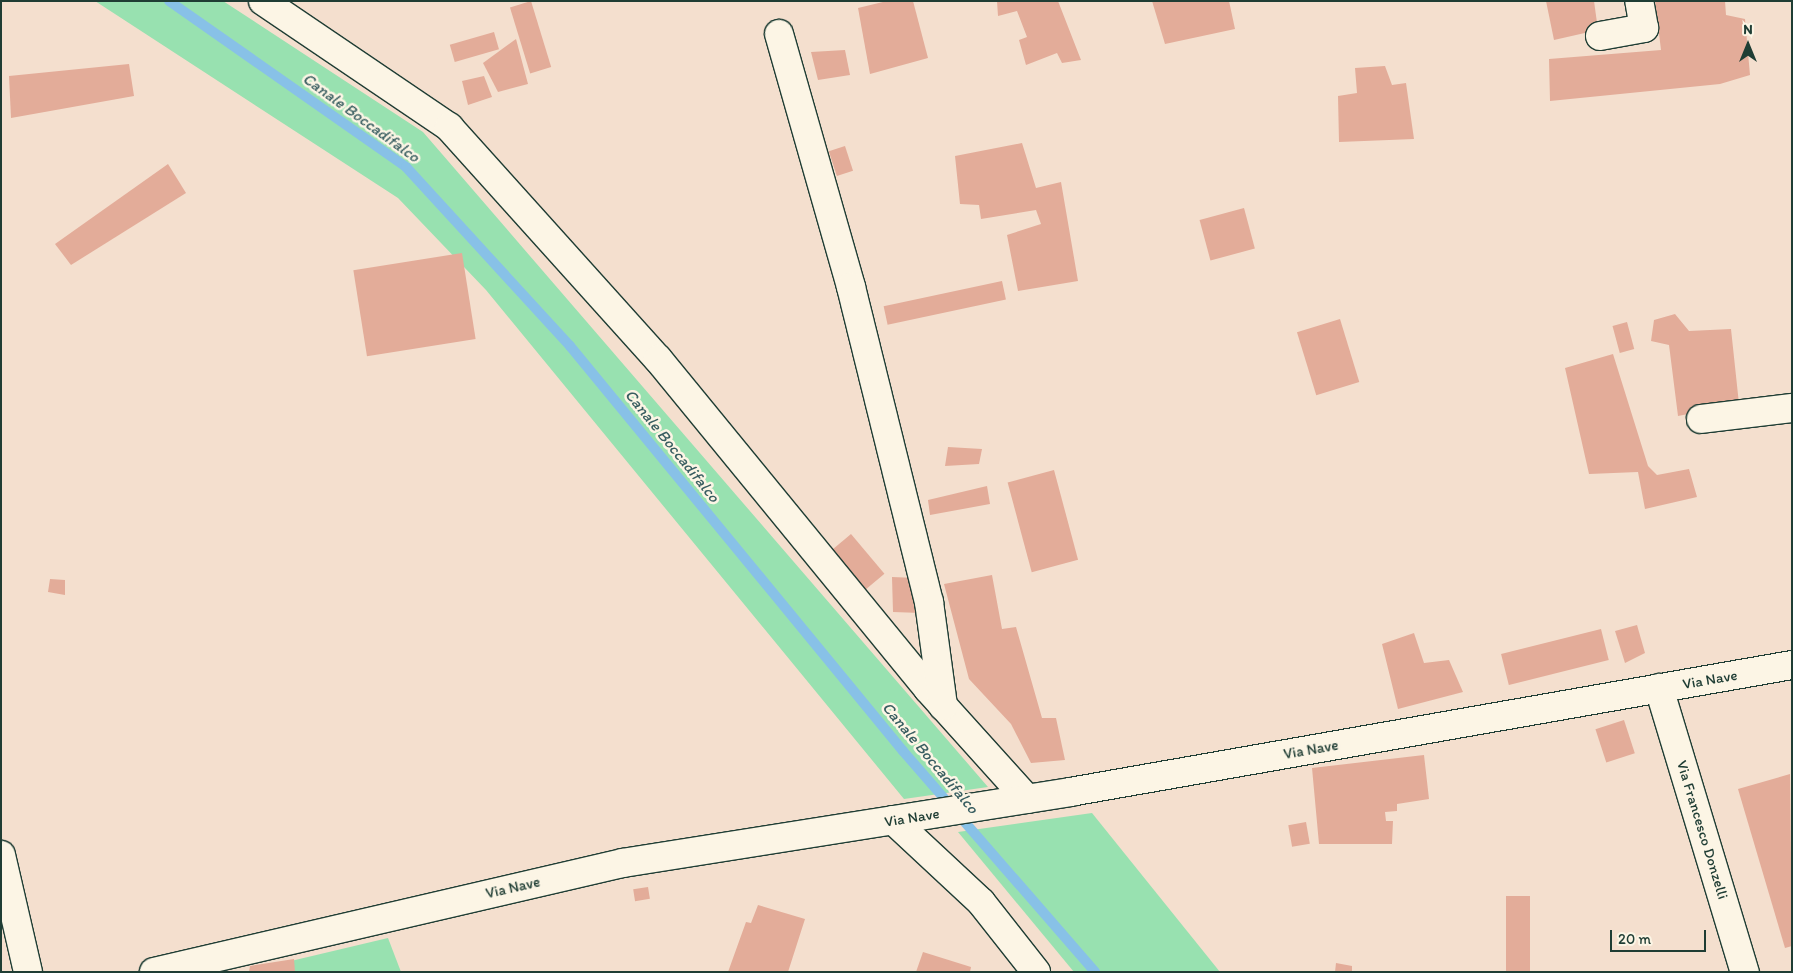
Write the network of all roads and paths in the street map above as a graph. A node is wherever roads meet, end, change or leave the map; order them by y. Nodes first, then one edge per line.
1 (263, 1) edge
2 (1639, 1) edge
3 (779, 34) dead end
4 (1600, 36) dead end
5 (1792, 408) edge
6 (1701, 420) dead end
7 (1792, 666) edge
8 (1659, 688) junction
9 (943, 706) junction
10 (1027, 799) junction
11 (903, 819) junction
12 (1, 855) edge
13 (28, 972) edge
14 (154, 972) edge
15 (1036, 972) edge
16 (1745, 972) edge

1 - 9 street
2 - 4 street
3 - 9 street
5 - 6 street
7 - 8 street, Via Nave
8 - 10 street, Via Nave
8 - 16 street, Via Francesco Donzelli
9 - 10 street
10 - 11 street, Via Nave
11 - 14 street, Via Nave
11 - 15 street
12 - 13 street

